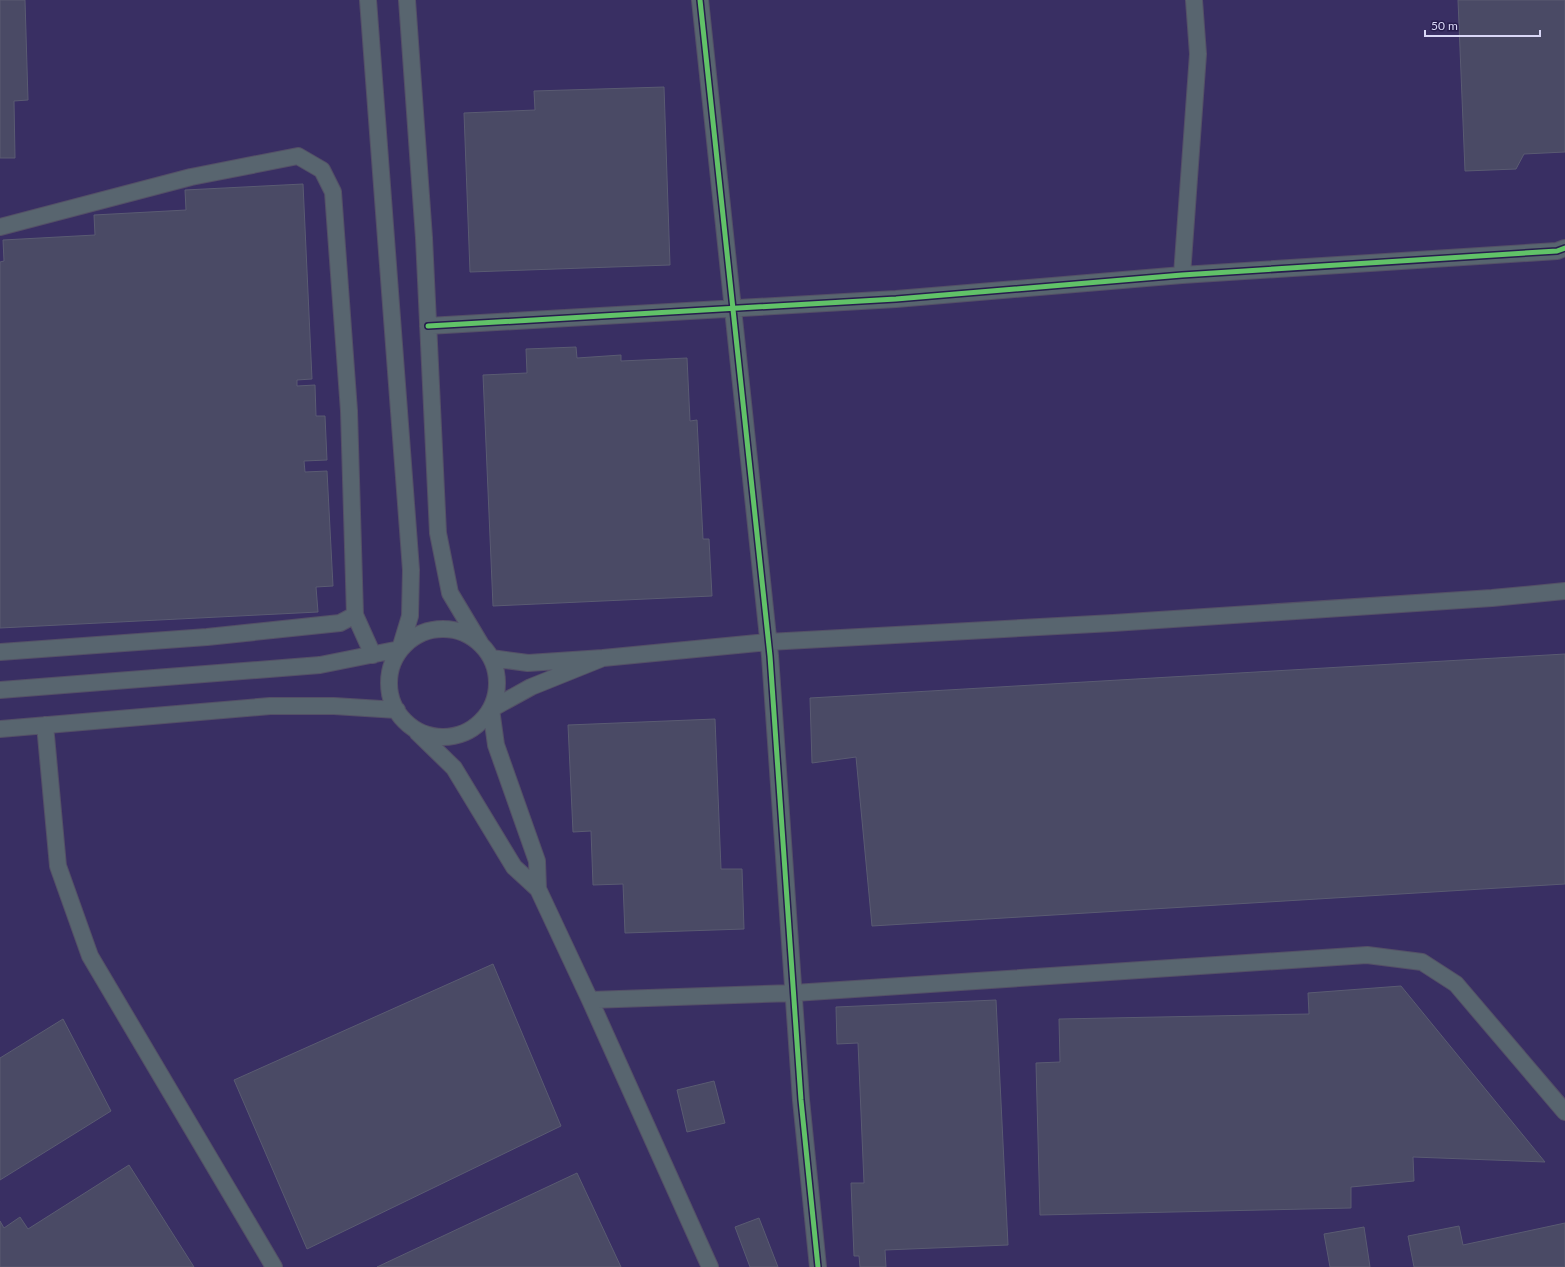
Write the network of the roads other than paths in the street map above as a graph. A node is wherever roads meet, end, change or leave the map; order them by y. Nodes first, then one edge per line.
1 (368, 0) edge
2 (407, 0) edge
3 (700, 0) edge
4 (1194, 0) edge
5 (0, 227) edge
6 (1565, 248) edge
7 (1182, 275) junction
8 (733, 308) junction
9 (428, 326) junction
10 (1565, 591) edge
11 (355, 615) junction
12 (768, 642) junction
13 (480, 643) junction
14 (400, 650) junction
15 (0, 652) edge
16 (373, 655) junction
17 (491, 658) junction
18 (603, 658) junction
19 (0, 690) edge
20 (491, 709) junction
21 (397, 710) junction
22 (45, 725) junction
23 (413, 728) junction
24 (0, 729) edge
25 (538, 889) junction
26 (794, 993) junction
27 (590, 1000) junction
28 (1565, 1112) edge
29 (274, 1267) edge
30 (710, 1267) edge
31 (818, 1267) edge

1 - 14 street
2 - 9 street
3 - 8 street
4 - 7 street
5 - 11 street
6 - 7 street
7 - 8 street
8 - 9 street
8 - 12 street
9 - 13 street
10 - 12 street
11 - 15 street
11 - 16 street
12 - 18 street
12 - 26 street
13 - 14 street
13 - 17 street
14 - 16 street
14 - 21 street
16 - 19 street
17 - 18 street
17 - 20 street
18 - 20 street
20 - 23 street
20 - 25 street
21 - 22 street
21 - 23 street
22 - 24 street
22 - 29 street
23 - 25 street
25 - 27 street
26 - 27 street
26 - 28 street
26 - 31 street
27 - 30 street

